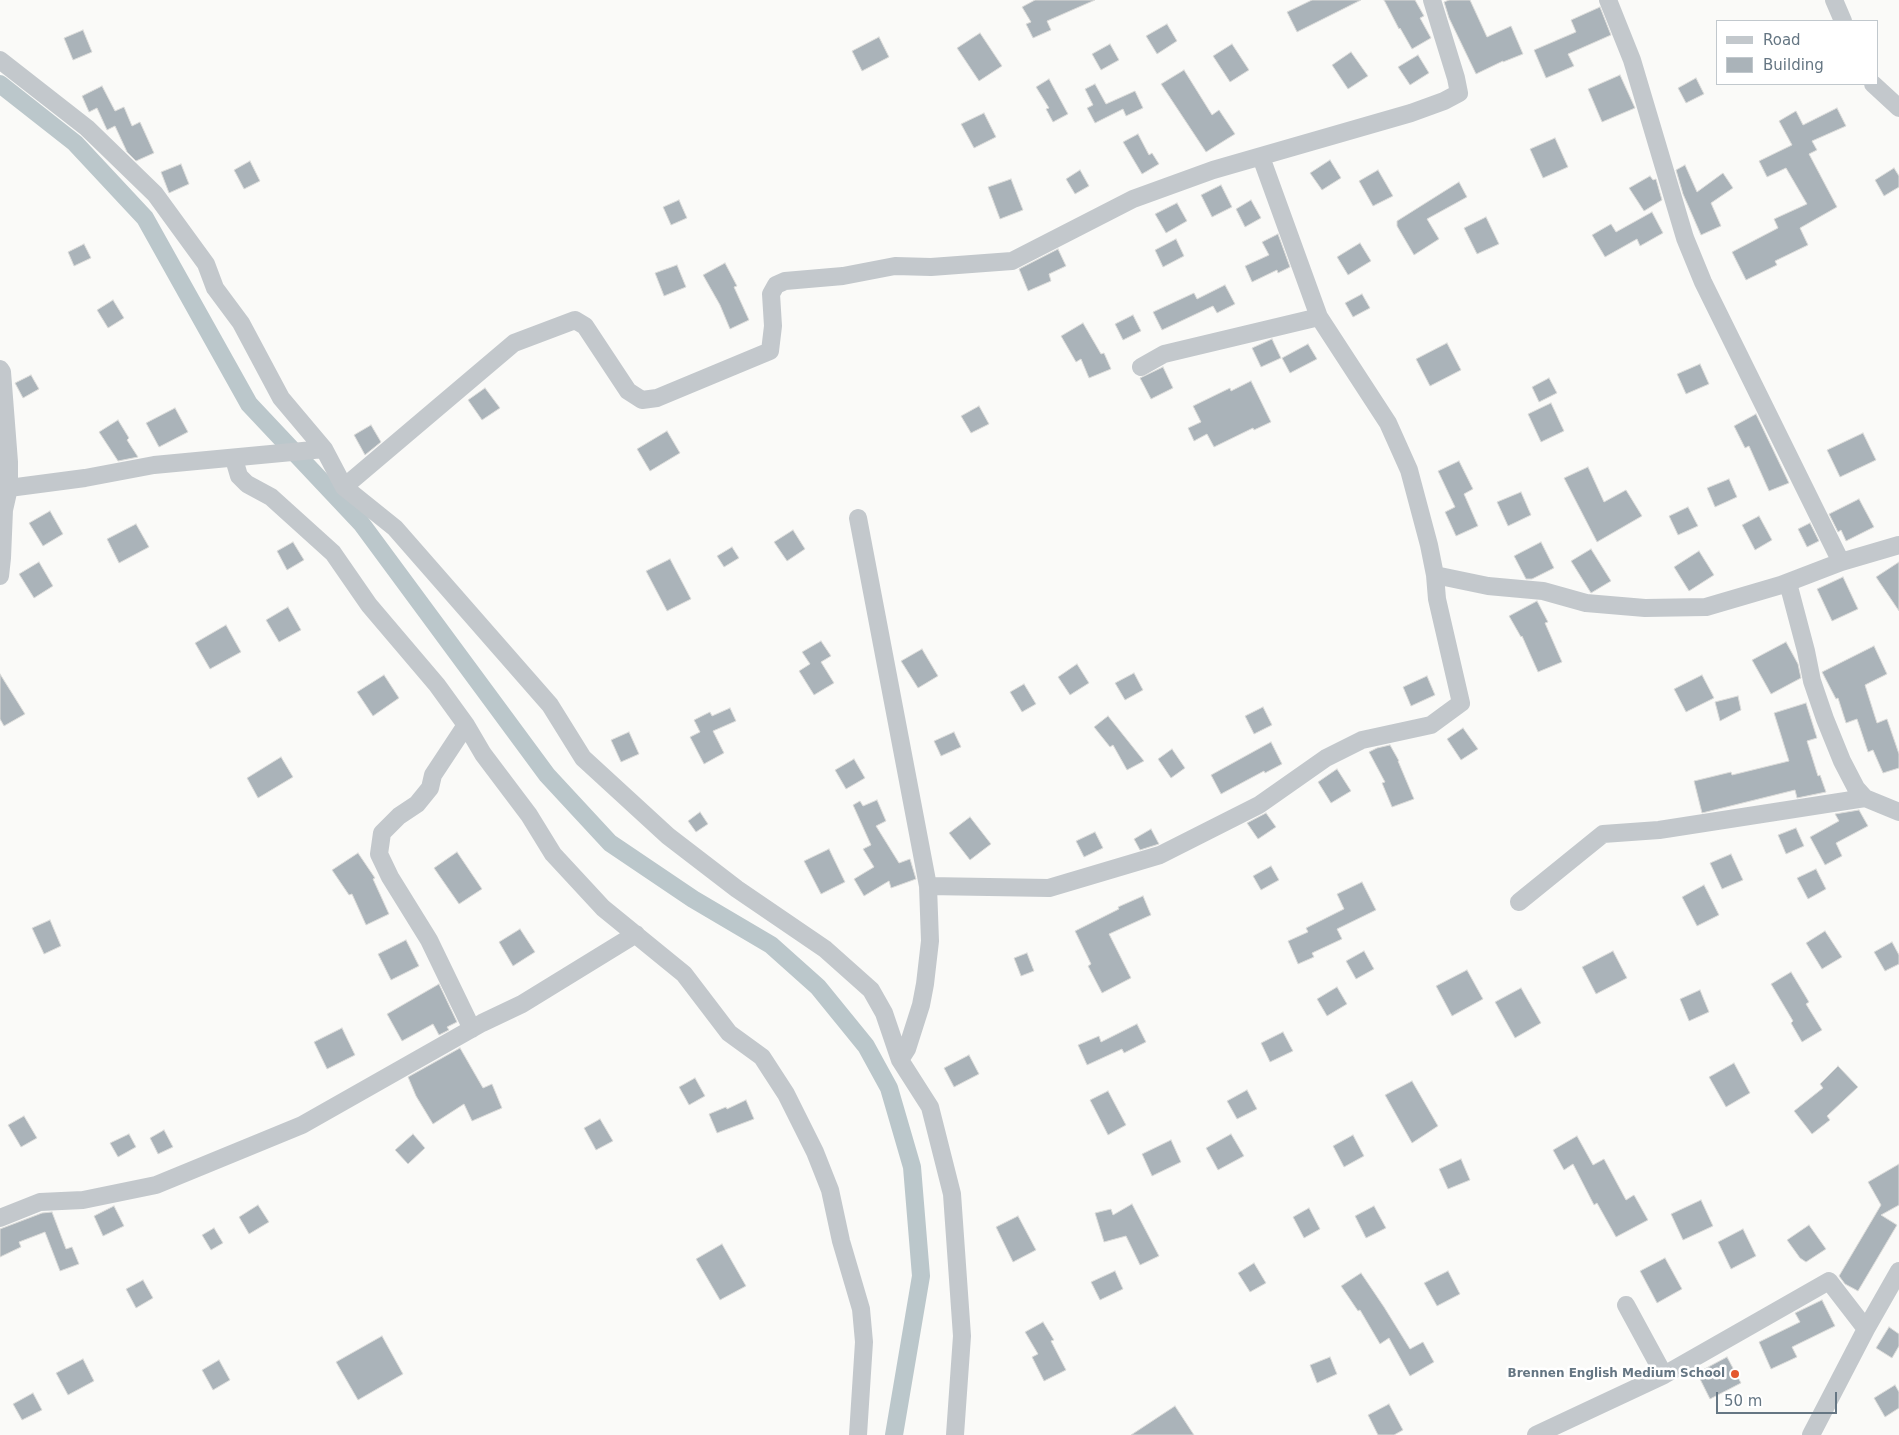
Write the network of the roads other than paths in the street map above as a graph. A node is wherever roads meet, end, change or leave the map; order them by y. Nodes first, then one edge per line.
1 (1432, 0) edge
2 (1608, 0) edge
3 (1834, 0) edge
4 (1843, 20) edge
5 (0, 60) edge
6 (1874, 85) edge
7 (1899, 108) edge
8 (1261, 157) junction
9 (1319, 317) junction
10 (1141, 367) dead end
11 (0, 369) edge
12 (324, 450) junction
13 (242, 458) junction
14 (344, 487) junction
15 (9, 488) junction
16 (858, 518) dead end
17 (1899, 545) edge
18 (1841, 562) junction
19 (1435, 575) junction
20 (0, 576) edge
21 (1788, 583) junction
22 (466, 725) junction
23 (1865, 798) junction
24 (1899, 812) edge
25 (928, 886) junction
26 (1519, 902) dead end
27 (636, 934) junction
28 (472, 1029) junction
29 (900, 1060) junction
30 (0, 1218) edge
31 (1899, 1271) edge
32 (1626, 1305) dead end
33 (1866, 1329) junction
34 (1664, 1375) junction
35 (858, 1435) edge
36 (955, 1435) edge
37 (1536, 1435) edge
38 (1812, 1435) edge

1 - 8 street
2 - 18 street
3 - 4 street
5 - 12 street
6 - 7 street
8 - 9 street
8 - 14 street
9 - 10 street
9 - 19 street
11 - 15 street
12 - 13 street
12 - 14 street
13 - 15 street
13 - 22 street
14 - 29 street
15 - 20 street
16 - 25 street
17 - 18 street
18 - 21 street
19 - 21 street
19 - 25 street
21 - 23 street
22 - 27 street
22 - 28 street
23 - 24 street
23 - 26 street
25 - 29 street
27 - 28 street
27 - 35 street
28 - 30 street
29 - 36 street
31 - 33 street
32 - 34 street
33 - 34 street
33 - 38 street
34 - 37 street

